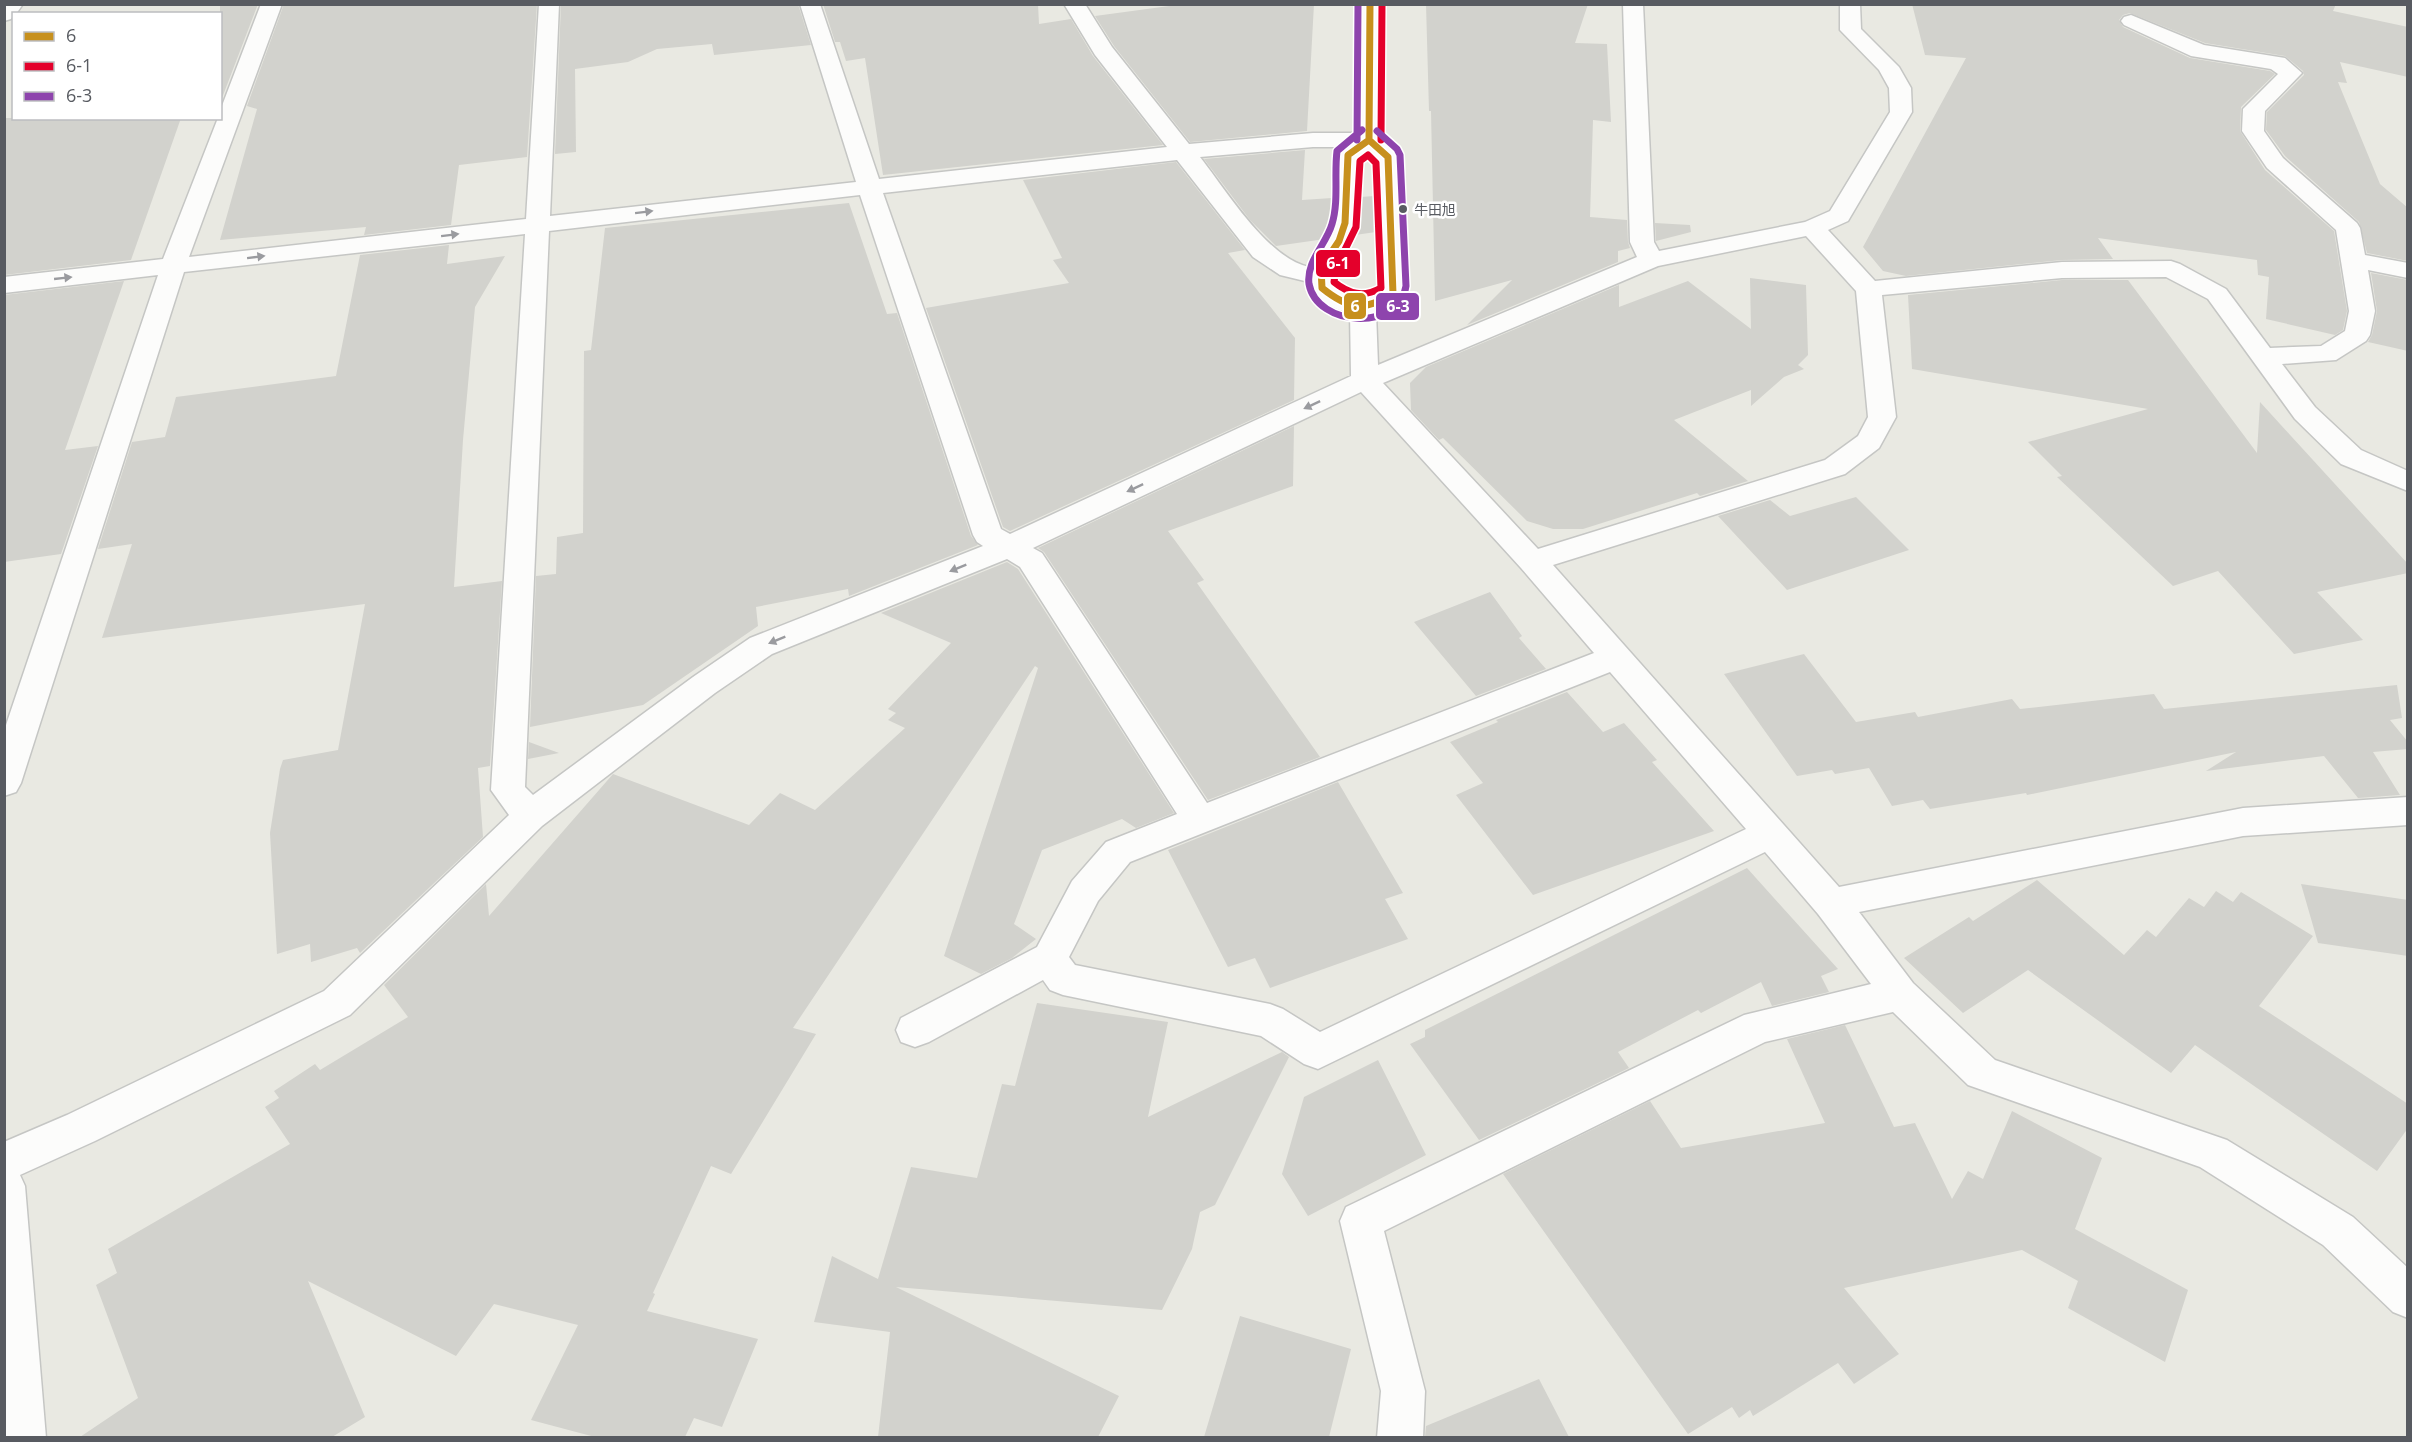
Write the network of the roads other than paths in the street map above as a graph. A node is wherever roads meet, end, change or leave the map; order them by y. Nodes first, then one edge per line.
1 (13, 4) edge
2 (272, 4) edge
3 (549, 4) edge
4 (810, 4) edge
5 (1074, 4) edge
6 (1370, 4) edge
7 (1633, 4) edge
8 (1850, 4) edge
9 (4, 15) edge
10 (2131, 21) dead end
11 (1369, 141) junction
12 (1182, 152) junction
13 (869, 186) junction
14 (539, 224) junction
15 (1812, 228) junction
16 (1651, 260) junction
17 (2353, 260) junction
18 (173, 267) junction
19 (2408, 271) edge
20 (1321, 276) junction
21 (4, 285) edge
22 (1869, 289) junction
23 (1363, 308) junction
24 (2263, 356) junction
25 (1365, 380) junction
26 (2408, 482) edge
27 (1009, 547) junction
28 (1532, 561) junction
29 (1616, 657) junction
30 (4, 783) edge
31 (2408, 811) edge
32 (530, 816) junction
33 (1200, 821) junction
34 (1770, 834) junction
35 (1831, 903) junction
36 (1050, 958) junction
37 (1900, 994) junction
38 (915, 1030) dead end
39 (4, 1162) edge
40 (4, 1186) edge
41 (2408, 1297) edge
42 (23, 1437) edge
43 (1400, 1437) edge

1 - 9 street
2 - 18 street
3 - 14 street
4 - 13 street
5 - 12 street
6 - 11 street
7 - 16 street
8 - 15 street
10 - 17 street
11 - 12 street
11 - 20 street
11 - 23 street
12 - 13 street
12 - 20 street
14 -> 13 street
13 - 27 street
18 -> 14 street
14 - 32 street
15 - 16 street
15 - 22 street
16 - 25 street
17 - 19 street
17 - 24 street
21 -> 18 street
18 - 30 street
20 - 23 street
22 - 24 street
22 - 28 street
23 - 25 street
24 - 26 street
25 -> 27 street
25 - 28 street
27 -> 32 street
27 - 33 street
28 - 29 street
29 - 33 street
29 - 34 street
31 - 35 street
32 - 39 street
33 - 36 street
34 - 35 street
34 - 36 street
35 - 37 street
36 - 38 street
37 - 41 street
37 - 43 street
40 - 42 street

